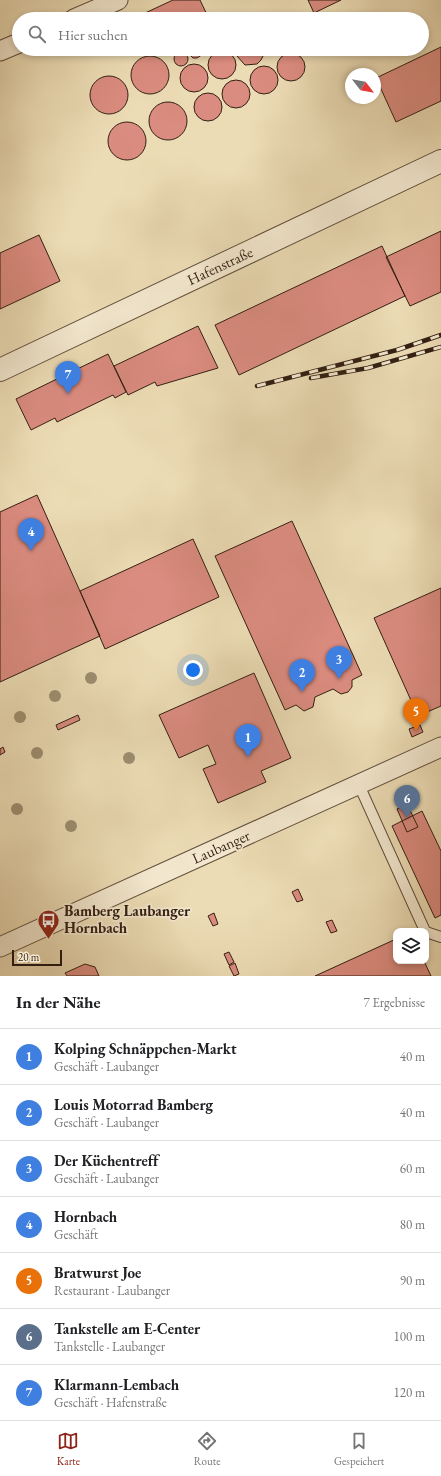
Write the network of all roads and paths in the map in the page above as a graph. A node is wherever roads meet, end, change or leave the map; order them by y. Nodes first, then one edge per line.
1 (118, 0) edge
2 (90, 12) edge
3 (12, 46) edge
4 (0, 52) edge
5 (441, 161) edge
6 (0, 370) edge
7 (441, 747) edge
8 (359, 785) junction
9 (425, 928) edge
10 (429, 932) edge
11 (441, 937) edge
12 (0, 947) edge

1 - 2 street
3 - 4 street
5 - 6 street, Hafenstraße
7 - 8 street, Laubanger
8 - 9 lane
8 - 12 street, Laubanger
10 - 11 lane

